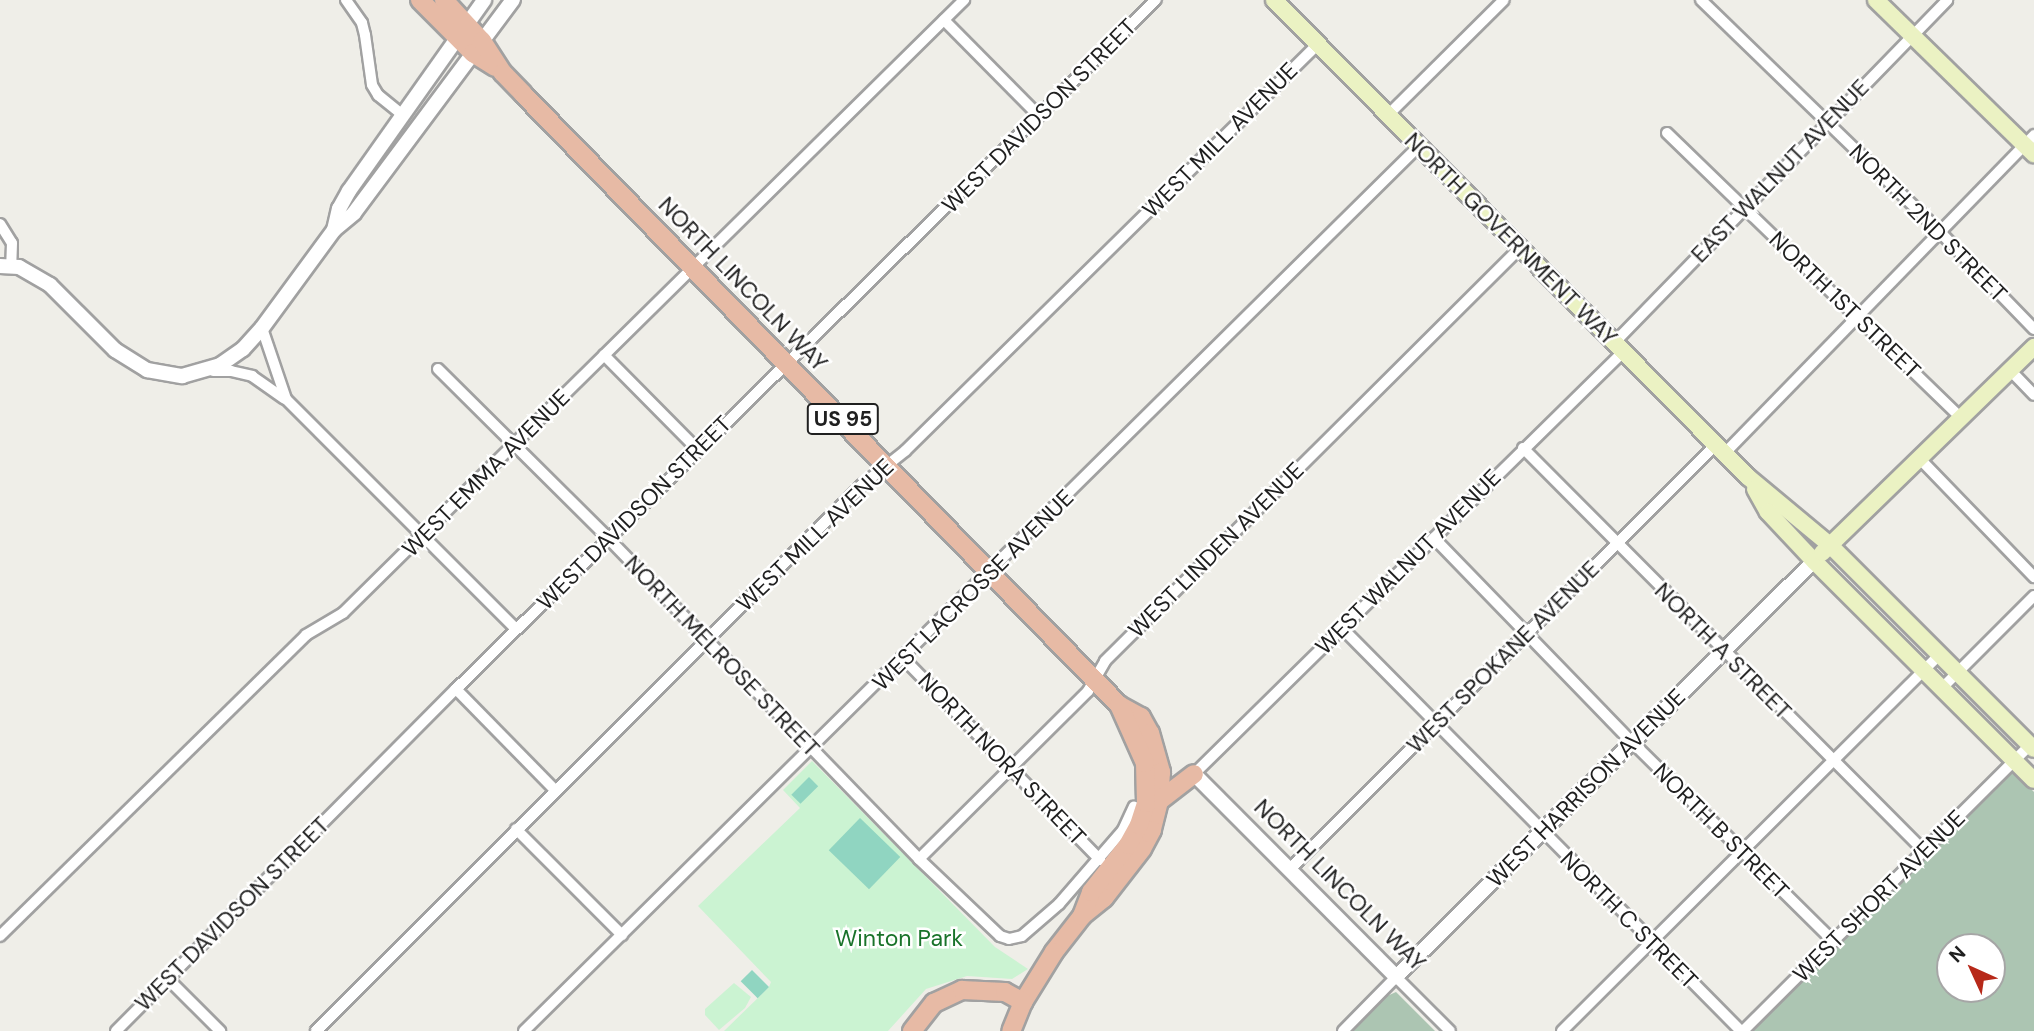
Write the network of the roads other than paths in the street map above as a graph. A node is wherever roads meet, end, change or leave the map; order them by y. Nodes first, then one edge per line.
1 (346, 0) edge
2 (420, 0) edge
3 (444, 0) edge
4 (484, 0) edge
5 (513, 0) edge
6 (964, 0) edge
7 (1156, 0) edge
8 (1504, 0) edge
9 (1701, 0) edge
10 (1876, 0) edge
11 (1947, 0) edge
12 (1277, 1) edge
13 (944, 20) junction
14 (462, 31) junction
15 (1913, 36) junction
16 (1318, 44) junction
17 (477, 47) junction
18 (403, 115) junction
19 (1388, 115) junction
20 (1039, 116) junction
21 (1828, 123) junction
22 (1667, 133) dead end
23 (2031, 144) edge
24 (1419, 146) junction
25 (1744, 208) junction
26 (0, 224) edge
27 (334, 230) junction
28 (1940, 232) junction
29 (1520, 248) junction
30 (6, 266) edge
31 (693, 267) junction
32 (1858, 316) junction
33 (262, 328) junction
34 (2034, 329) edge
35 (1619, 347) junction
36 (2034, 348) edge
37 (604, 355) junction
38 (787, 363) junction
39 (438, 369) dead end
40 (206, 371) junction
41 (2011, 371) junction
42 (2034, 395) edge
43 (286, 399) junction
44 (1962, 419) junction
45 (515, 444) junction
46 (1523, 449) junction
47 (698, 450) junction
48 (1720, 450) junction
49 (1921, 460) junction
50 (887, 464) junction
51 (1748, 477) junction
52 (421, 536) junction
53 (608, 538) junction
54 (1434, 538) junction
55 (1616, 544) junction
56 (1830, 545) junction
57 (1814, 561) junction
58 (992, 571) junction
59 (2034, 577) edge
60 (2034, 596) edge
61 (1342, 628) junction
62 (516, 629) junction
63 (1527, 634) junction
64 (707, 639) junction
65 (1724, 652) junction
66 (1940, 654) junction
67 (904, 659) junction
68 (1923, 671) junction
69 (1958, 673) junction
70 (1096, 678) junction
71 (1942, 688) junction
72 (456, 689) junction
73 (1119, 705) junction
74 (1437, 724) junction
75 (1632, 742) junction
76 (2032, 747) edge
77 (812, 749) junction
78 (1833, 761) junction
79 (2015, 761) junction
80 (1160, 764) junction
81 (1011, 769) junction
82 (1194, 774) junction
83 (2034, 780) edge
84 (555, 790) junction
85 (1160, 801) junction
86 (1134, 806) dead end
87 (516, 829) junction
88 (1542, 832) junction
89 (1742, 852) junction
90 (1925, 852) junction
91 (919, 859) junction
92 (1100, 860) junction
93 (1290, 869) junction
94 (1083, 916) junction
95 (622, 935) junction
96 (0, 936) edge
97 (1652, 942) junction
98 (1834, 942) junction
99 (1396, 977) junction
100 (168, 979) junction
101 (1023, 1002) junction
102 (116, 1031) edge
103 (220, 1031) edge
104 (316, 1031) edge
105 (524, 1031) edge
106 (912, 1031) edge
107 (1011, 1031) edge
108 (1343, 1031) edge
109 (1450, 1031) edge
110 (1562, 1031) edge
111 (1742, 1031) edge

1 - 18 street
2 - 14 highway, US 95
3 - 14 highway, US 95
4 - 14 street
5 - 17 street
6 - 13 street, WEST EMMA AVENUE
7 - 20 street, WEST DAVIDSON STREET
8 - 19 street
9 - 21 street, NORTH 2ND STREET
10 - 15 main road
11 - 15 street, EAST WALNUT AVENUE
12 - 16 main road, NORTH GOVERNMENT WAY
13 - 20 street
13 - 31 street, WEST EMMA AVENUE
14 - 17 highway, US 95
14 - 18 street
15 - 21 street, EAST WALNUT AVENUE
15 - 23 main road
16 - 19 main road, NORTH GOVERNMENT WAY
16 - 50 street, WEST MILL AVENUE
17 - 27 street
17 - 31 highway, NORTH LINCOLN WAY / US 95
18 - 27 street
19 - 24 main road, NORTH GOVERNMENT WAY
20 - 38 street, WEST DAVIDSON STREET
21 - 25 street, EAST WALNUT AVENUE
21 - 28 street, NORTH 2ND STREET
22 - 25 street, NORTH 1ST STREET
23 - 28 street, WEST SPOKANE AVENUE
24 - 29 main road, NORTH GOVERNMENT WAY
24 - 58 street, WEST LACROSSE AVENUE
25 - 32 street, NORTH 1ST STREET
25 - 35 street, EAST WALNUT AVENUE
26 - 30 street
27 - 33 street
28 - 32 street, WEST SPOKANE AVENUE
28 - 34 street, NORTH 2ND STREET
29 - 35 main road, NORTH GOVERNMENT WAY
29 - 70 street, WEST LINDEN AVENUE
30 - 40 street
31 - 37 street, WEST EMMA AVENUE
31 - 38 highway, NORTH LINCOLN WAY / US 95
32 - 44 street, NORTH 1ST STREET
32 - 48 street, WEST SPOKANE AVENUE
33 - 40 street
33 - 43 street
35 - 46 street, WEST WALNUT AVENUE
35 - 48 main road, NORTH GOVERNMENT WAY
36 - 41 main road, WEST HARRISON AVENUE
37 - 45 street, WEST EMMA AVENUE
37 - 47 street
38 - 47 street, WEST DAVIDSON STREET
38 - 50 highway, NORTH LINCOLN WAY / US 95
39 - 45 street, NORTH MELROSE STREET
40 - 43 street
41 - 42 street
41 - 44 main road, WEST HARRISON AVENUE
43 - 52 street
44 - 49 main road, WEST HARRISON AVENUE
45 - 52 street, WEST EMMA AVENUE
45 - 53 street, NORTH MELROSE STREET
46 - 54 street, WEST WALNUT AVENUE
46 - 55 street, NORTH A STREET
47 - 53 street, WEST DAVIDSON STREET
48 - 51 main road, NORTH GOVERNMENT WAY
48 - 55 street, WEST SPOKANE AVENUE
49 - 56 main road, WEST HARRISON AVENUE
49 - 59 street
50 - 58 highway, NORTH LINCOLN WAY / US 95
50 - 64 street, WEST MILL AVENUE
51 - 56 main road, NORTH GOVERNMENT WAY
51 - 57 main road, NORTH GOVERNMENT WAY
52 - 62 street
52 - 96 street, WEST EMMA AVENUE
53 - 62 street, WEST DAVIDSON STREET
53 - 64 street, NORTH MELROSE STREET
54 - 61 street, WEST WALNUT AVENUE
54 - 63 street, NORTH B STREET
55 - 63 street, WEST SPOKANE AVENUE
55 - 65 street, NORTH A STREET
56 - 57 main road, WEST HARRISON AVENUE
56 - 66 main road, NORTH GOVERNMENT WAY
57 - 65 street, WEST HARRISON AVENUE
57 - 68 main road, NORTH GOVERNMENT WAY
58 - 67 street, WEST LACROSSE AVENUE
58 - 70 highway, NORTH LINCOLN WAY / US 95
60 - 69 street
61 - 74 street, NORTH C STREET
61 - 82 street, WEST WALNUT AVENUE
62 - 72 street, WEST DAVIDSON STREET
63 - 74 street, WEST SPOKANE AVENUE
63 - 75 street, NORTH B STREET
64 - 77 street, NORTH MELROSE STREET
64 - 84 street, WEST MILL AVENUE
65 - 75 street, WEST HARRISON AVENUE
65 - 78 street, NORTH A STREET
66 - 68 street
66 - 69 main road, NORTH GOVERNMENT WAY
67 - 77 street, WEST LACROSSE AVENUE
67 - 81 street, NORTH NORA STREET
68 - 71 main road, NORTH GOVERNMENT WAY
68 - 78 street
69 - 71 street
69 - 76 main road, NORTH GOVERNMENT WAY
70 - 73 highway, US 95
70 - 81 street, WEST LINDEN AVENUE
71 - 79 main road, NORTH GOVERNMENT WAY
72 - 84 street
72 - 100 street, WEST DAVIDSON STREET
73 - 80 highway, US 95
73 - 94 highway, US 95
74 - 88 street, NORTH C STREET
74 - 93 street, WEST SPOKANE AVENUE
75 - 88 street, WEST HARRISON AVENUE
75 - 89 street, NORTH B STREET
76 - 79 street, NORTH GOVERNMENT WAY
77 - 91 street, NORTH MELROSE STREET
77 - 95 street, WEST LACROSSE AVENUE
78 - 89 street
78 - 90 street, NORTH A STREET
79 - 83 main road, NORTH GOVERNMENT WAY
79 - 90 street, WEST SHORT AVENUE
80 - 82 highway
80 - 85 highway, US 95
81 - 91 street, WEST LINDEN AVENUE
81 - 92 street, NORTH NORA STREET
82 - 85 highway
82 - 93 street, NORTH LINCOLN WAY
84 - 87 street, WEST MILL AVENUE
85 - 94 highway, US 95
86 - 92 street
87 - 95 street
87 - 104 street, WEST MILL AVENUE
88 - 97 street, NORTH C STREET
88 - 99 street, WEST HARRISON AVENUE
89 - 97 street
89 - 98 street, NORTH B STREET
90 - 98 street, WEST SHORT AVENUE
91 - 92 street, NORTH MELROSE STREET
93 - 99 street, NORTH LINCOLN WAY
94 - 101 highway, US 95
95 - 105 street, WEST LACROSSE AVENUE
97 - 110 street
97 - 111 street, NORTH C STREET
98 - 111 street, WEST SHORT AVENUE
99 - 108 street, WEST HARRISON AVENUE
99 - 109 street, NORTH LINCOLN WAY
100 - 102 street, WEST DAVIDSON STREET
100 - 103 street
101 - 106 highway
101 - 107 highway, US 95

